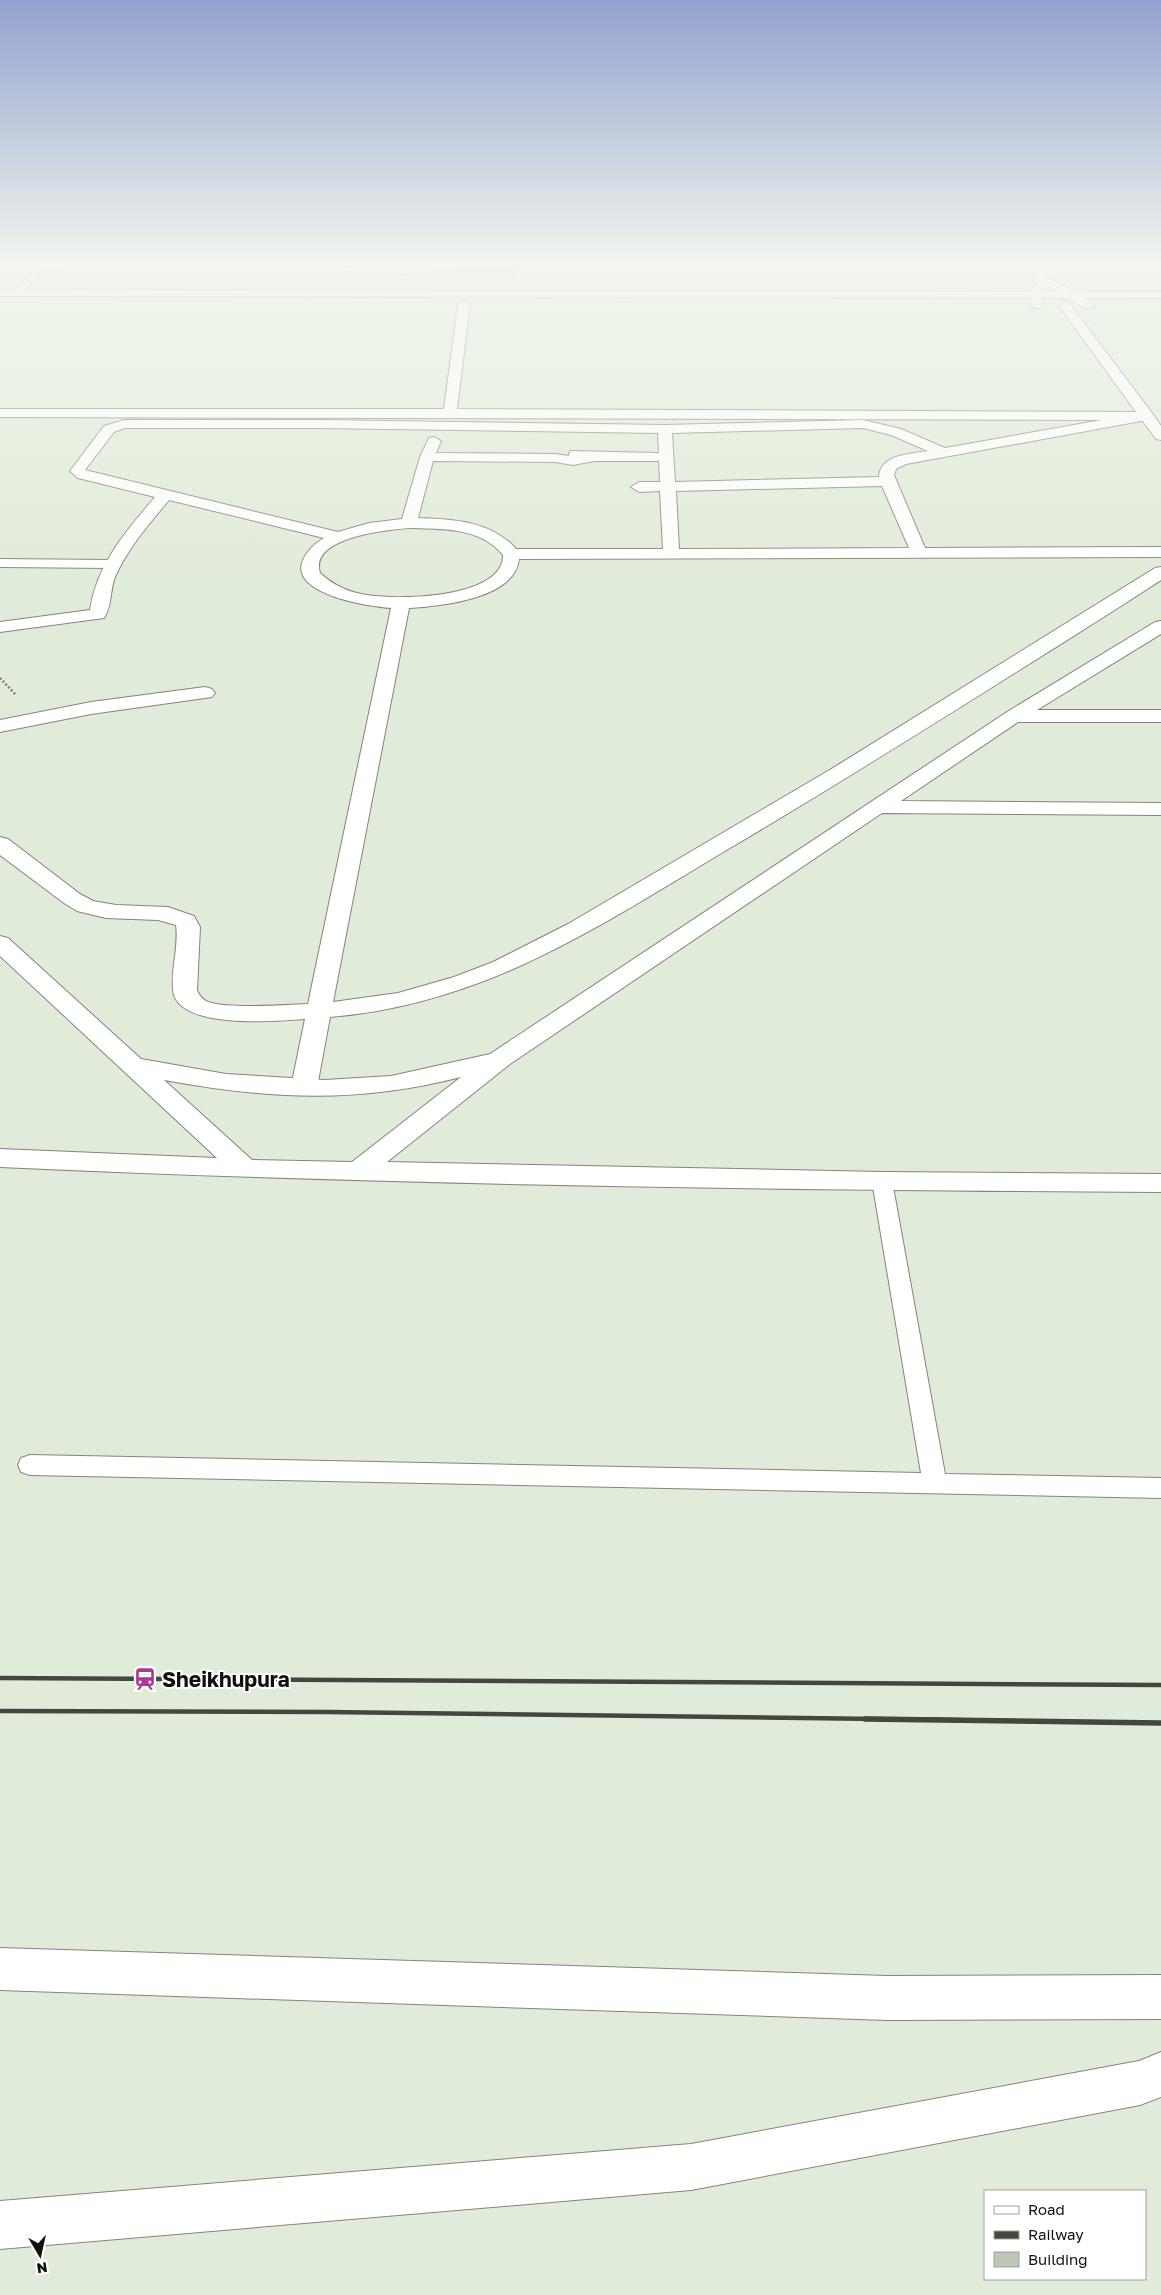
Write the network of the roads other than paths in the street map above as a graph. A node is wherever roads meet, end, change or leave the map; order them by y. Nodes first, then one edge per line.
1 (455, 371) edge
2 (1117, 371) edge
3 (0, 413) edge
4 (450, 414) junction
5 (1147, 416) junction
6 (440, 426) junction
7 (665, 429) junction
8 (1161, 436) edge
9 (943, 453) junction
10 (427, 457) junction
11 (665, 457) junction
12 (888, 482) junction
13 (667, 487) junction
14 (639, 488) dead end
15 (166, 494) junction
16 (410, 524) junction
17 (340, 537) junction
18 (1161, 552) edge
19 (919, 553) junction
20 (511, 554) junction
21 (670, 554) junction
22 (0, 563) edge
23 (111, 564) junction
24 (1161, 572) edge
25 (401, 603) junction
26 (1161, 626) edge
27 (0, 627) edge
28 (204, 693) dead end
29 (1014, 716) junction
30 (1161, 716) edge
31 (0, 726) edge
32 (879, 807) junction
33 (1161, 808) edge
34 (0, 844) edge
35 (0, 943) edge
36 (319, 1010) junction
37 (501, 1058) junction
38 (129, 1064) junction
39 (304, 1087) junction
40 (0, 1158) edge
41 (244, 1169) junction
42 (361, 1169) junction
43 (882, 1181) junction
44 (1161, 1182) edge
45 (30, 1465) dead end
46 (935, 1484) junction
47 (1161, 1488) edge
48 (0, 1969) edge
49 (1161, 1997) edge
50 (1161, 2074) edge
51 (0, 2225) edge

1 - 4 main road
2 - 5 main road
3 - 4 main road
4 - 5 main road
4 - 6 main road
5 - 8 main road
5 - 9 main road
6 - 7 main road
6 - 10 main road
6 - 15 main road
7 - 9 main road
7 - 11 main road
9 - 12 main road
10 - 11 main road
10 - 16 main road
11 - 13 main road
12 - 13 main road
12 - 19 main road
13 - 14 main road
13 - 21 main road
15 - 17 main road
15 - 23 main road
16 - 17 main road
16 - 20 main road
17 - 25 main road
18 - 19 main road
19 - 21 main road
20 - 21 main road
20 - 25 main road
22 - 23 lane
23 - 27 main road
24 - 36 main road
25 - 36 main road
26 - 29 main road
28 - 31 main road
29 - 30 main road
29 - 32 main road
32 - 33 main road
32 - 37 main road
34 - 36 main road
35 - 38 main road
36 - 39 main road
37 - 39 main road
37 - 42 main road
38 - 39 main road
38 - 41 main road
40 - 41 main road
41 - 42 main road
42 - 43 main road
43 - 44 main road
43 - 46 lane
45 - 46 lane
46 - 47 lane
48 - 49 main road
50 - 51 main road

